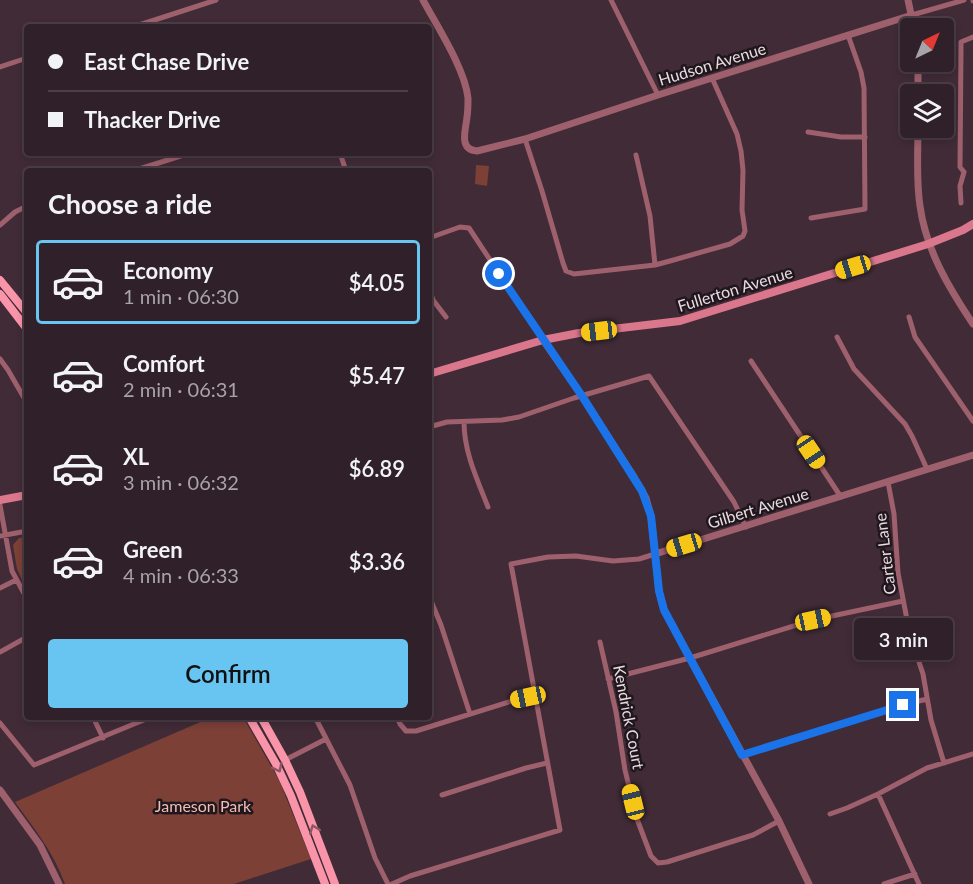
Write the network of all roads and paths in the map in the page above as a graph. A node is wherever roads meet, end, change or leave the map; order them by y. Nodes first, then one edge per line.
1 (216, 0) edge
2 (423, 0) edge
3 (611, 0) edge
4 (908, 0) edge
5 (964, 0) edge
6 (912, 15) junction
7 (912, 18) edge
8 (142, 24) edge
9 (848, 35) junction
10 (973, 37) edge
11 (24, 59) edge
12 (0, 67) edge
13 (712, 78) junction
14 (658, 95) junction
15 (808, 132) dead end
16 (865, 137) junction
17 (918, 138) edge
18 (525, 139) junction
19 (636, 155) dead end
20 (180, 156) edge
21 (142, 168) edge
22 (961, 202) dead end
23 (24, 208) edge
24 (811, 218) dead end
25 (973, 224) edge
26 (0, 225) edge
27 (432, 237) edge
28 (928, 244) junction
29 (655, 265) junction
30 (0, 280) edge
31 (0, 294) edge
32 (432, 297) edge
33 (24, 309) edge
34 (446, 317) dead end
35 (909, 317) dead end
36 (973, 324) edge
37 (24, 325) edge
38 (837, 337) dead end
39 (543, 339) junction
40 (0, 359) edge
41 (751, 361) dead end
42 (2, 366) edge
43 (432, 373) edge
44 (582, 396) junction
45 (24, 399) edge
46 (973, 421) edge
47 (464, 422) junction
48 (432, 426) edge
49 (973, 455) edge
50 (927, 470) junction
51 (888, 482) junction
52 (24, 496) edge
53 (841, 496) junction
54 (0, 500) edge
55 (0, 505) edge
56 (488, 507) dead end
57 (746, 527) junction
58 (24, 532) edge
59 (3, 535) edge
60 (655, 554) junction
61 (16, 580) junction
62 (0, 588) edge
63 (24, 593) edge
64 (903, 601) junction
65 (432, 603) edge
66 (24, 639) edge
67 (600, 642) dead end
68 (0, 652) edge
69 (690, 658) junction
70 (608, 679) junction
71 (535, 695) junction
72 (927, 699) junction
73 (470, 714) junction
74 (94, 720) edge
75 (144, 720) edge
76 (251, 720) edge
77 (263, 720) edge
78 (316, 720) edge
79 (398, 720) edge
80 (0, 723) edge
81 (103, 738) junction
82 (326, 739) junction
83 (973, 754) edge
84 (742, 755) junction
85 (285, 760) junction
86 (547, 763) junction
87 (944, 763) junction
88 (0, 790) edge
89 (878, 794) junction
90 (442, 795) dead end
91 (830, 814) dead end
92 (779, 821) junction
93 (915, 874) junction
94 (60, 884) edge
95 (325, 884) edge
96 (335, 884) edge
97 (390, 884) edge
98 (809, 884) edge
99 (884, 884) edge
100 (919, 884) edge

1 - 8 street
2 - 18 street, Hudson Avenue
3 - 14 street
4 - 6 street
5 - 6 street, Hudson Avenue
6 - 7 street
6 - 9 street, Hudson Avenue
9 - 13 street, Hudson Avenue
9 - 16 street
10 - 22 street
11 - 12 street
13 - 14 street, Hudson Avenue
13 - 29 street
14 - 18 street, Hudson Avenue
15 - 16 street
16 - 24 street
17 - 28 street
18 - 29 street
19 - 29 street
20 - 21 street
23 - 26 street
25 - 28 main road, Fullerton Avenue
27 - 39 street
28 - 36 street
28 - 39 main road, Fullerton Avenue
30 - 33 main road
31 - 37 main road
32 - 34 street
35 - 46 street
38 - 50 street
39 - 43 main road, Fullerton Avenue
39 - 44 street
40 - 42 street
41 - 53 street
42 - 45 street
44 - 47 street
44 - 57 street
44 - 60 street
47 - 48 street
47 - 56 street
49 - 50 street, Gilbert Avenue
50 - 51 street, Gilbert Avenue
51 - 53 street, Gilbert Avenue
51 - 64 street, Carter Lane
52 - 54 main road
53 - 57 street, Gilbert Avenue
55 - 59 street
57 - 60 street, Gilbert Avenue
58 - 59 street
59 - 61 street
60 - 69 street
60 - 71 street, Gilbert Avenue
61 - 62 street
61 - 63 street
64 - 69 street
64 - 72 street, Carter Lane
65 - 73 street
66 - 68 street
67 - 70 street, Kendrick Court
69 - 70 street
69 - 84 street
70 - 92 street, Kendrick Court
71 - 73 street
71 - 86 street
72 - 84 street
72 - 87 street, Carter Lane
73 - 79 street
74 - 81 street
75 - 81 street
76 -> 95 main road
77 - 85 main road
78 - 82 street
80 - 81 street
82 - 85 street
82 - 97 street
83 - 87 street
84 - 92 street
96 -> 85 main road
86 - 90 street
86 - 97 street
87 - 89 street
88 - 94 street
89 - 91 street
89 - 93 street
92 - 98 street
93 - 99 street
93 - 100 street

